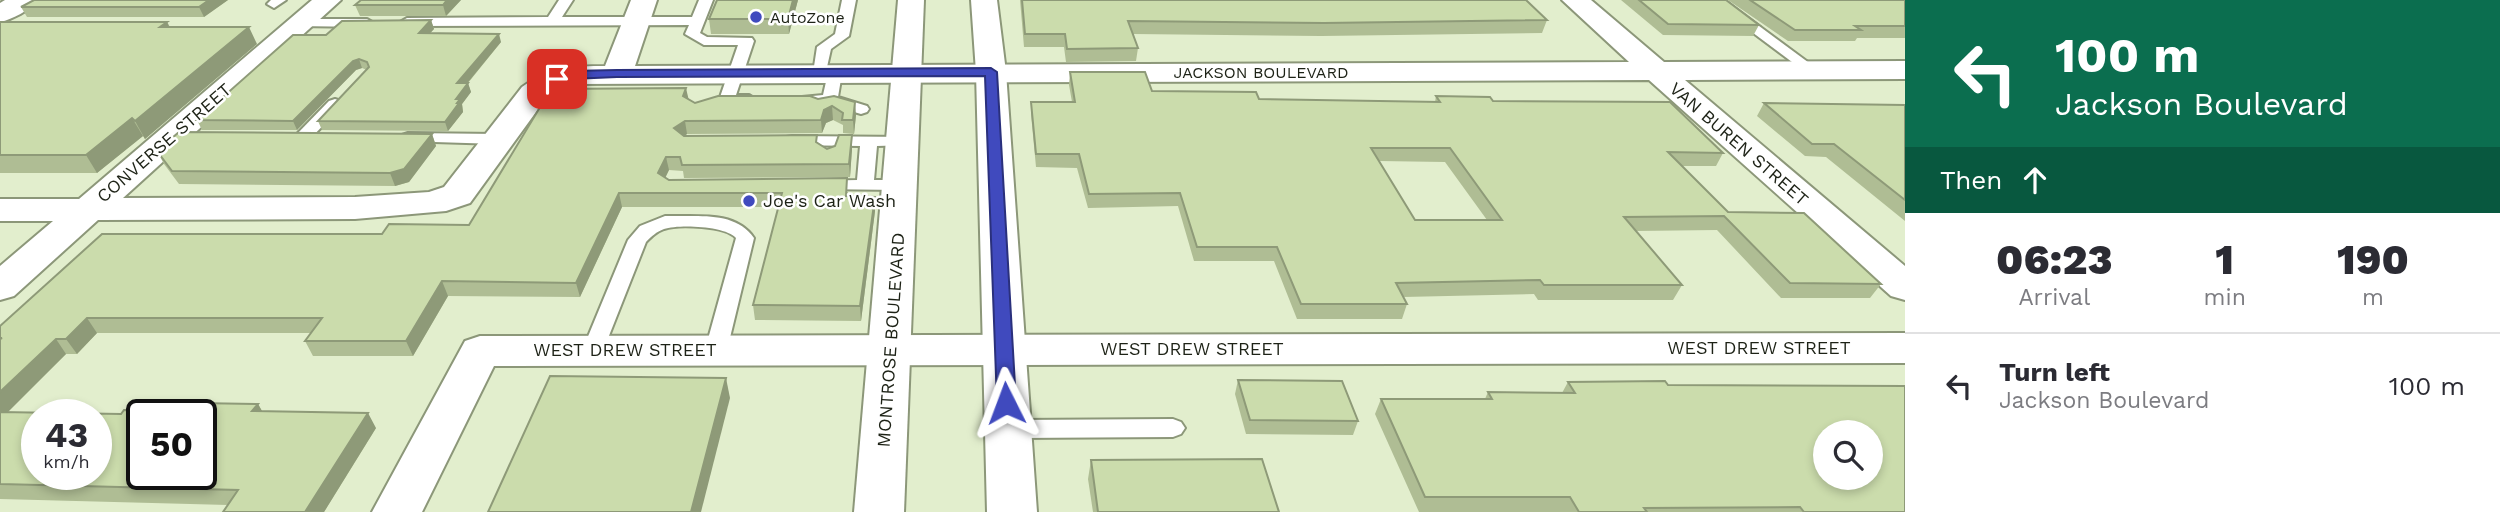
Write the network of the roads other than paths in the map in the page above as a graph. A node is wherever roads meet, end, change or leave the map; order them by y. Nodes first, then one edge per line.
1 (24, 0) edge
2 (328, 0) edge
3 (566, 0) edge
4 (706, 0) edge
5 (849, 0) edge
6 (911, 0) edge
7 (984, 0) edge
8 (1575, 0) edge
9 (1716, 0) edge
10 (640, 11) edge
11 (0, 14) edge
12 (287, 14) edge
13 (698, 20) junction
14 (552, 22) junction
15 (260, 28) dead end
16 (1905, 70) edge
17 (1655, 71) junction
18 (1813, 71) junction
19 (907, 72) junction
20 (991, 72) junction
21 (617, 74) junction
22 (830, 89) junction
23 (346, 93) edge
24 (724, 97) junction
25 (791, 100) edge
26 (760, 105) edge
27 (811, 109) edge
28 (861, 109) dead end
29 (872, 137) junction
30 (328, 138) edge
31 (393, 138) edge
32 (498, 139) junction
33 (777, 146) edge
34 (798, 185) edge
35 (882, 185) junction
36 (90, 209) junction
37 (0, 210) edge
38 (0, 287) edge
39 (1905, 287) edge
40 (1905, 348) edge
41 (716, 350) junction
42 (891, 350) junction
43 (1004, 350) junction
44 (593, 351) junction
45 (1173, 428) dead end
46 (1008, 429) junction
47 (397, 512) edge
48 (880, 512) edge
49 (1012, 512) edge

1 - 11 street
2 - 12 street, CONVERSE STREET
3 - 14 lane
4 - 13 lane
5 - 22 lane
6 - 19 street, MONTROSE BOULEVARD
7 - 20 street
8 - 17 street, VAN BUREN STREET
9 - 18 lane
10 - 13 lane
10 - 14 lane
10 - 21 street
12 - 14 lane
12 - 15 street
12 - 36 street, CONVERSE STREET
13 - 24 lane
16 - 18 street, JACKSON BOULEVARD
17 - 18 street, JACKSON BOULEVARD
17 - 20 street, JACKSON BOULEVARD
17 - 39 street, VAN BUREN STREET
19 - 20 street, JACKSON BOULEVARD
19 - 22 street, JACKSON BOULEVARD
19 - 29 street, MONTROSE BOULEVARD
20 - 43 street
21 - 24 street, JACKSON BOULEVARD
21 - 32 street, JACKSON BOULEVARD
22 - 24 street, JACKSON BOULEVARD
22 - 25 lane
22 - 27 lane
22 - 28 lane
23 - 30 lane
24 - 26 lane
29 - 33 lane
29 - 35 street, MONTROSE BOULEVARD
31 - 32 lane
32 - 36 street, JACKSON BOULEVARD
34 - 35 lane
35 - 42 street, MONTROSE BOULEVARD
36 - 37 street
36 - 38 street, CONVERSE STREET
40 - 43 street, WEST DREW STREET
41 - 42 street, WEST DREW STREET
41 - 44 street, WEST DREW STREET
41 - 44 lane
42 - 43 street, WEST DREW STREET
42 - 48 street, MONTROSE BOULEVARD
43 - 46 street
44 - 47 street, WEST DREW STREET
45 - 46 lane
46 - 49 street

